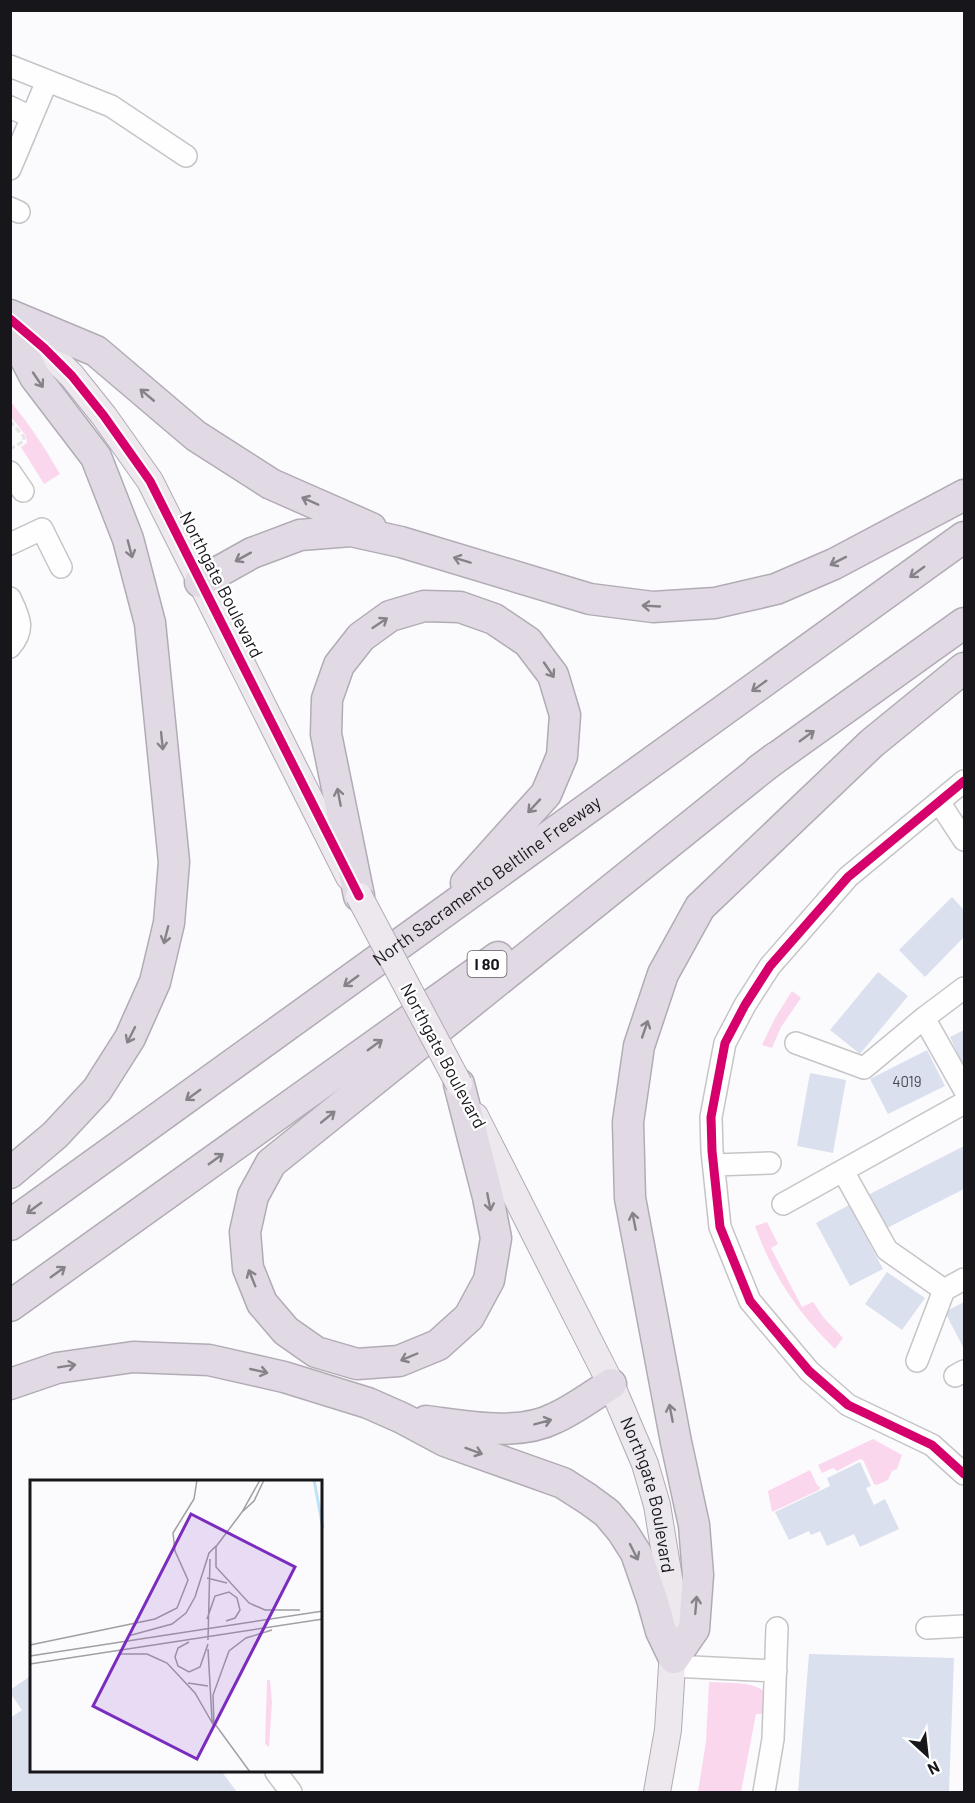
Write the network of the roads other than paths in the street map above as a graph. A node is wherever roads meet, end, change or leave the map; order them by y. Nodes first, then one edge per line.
1 (10, 66) edge
2 (47, 81) junction
3 (10, 107) edge
4 (31, 117) junction
5 (186, 156) dead end
6 (10, 169) edge
7 (10, 317) edge
8 (10, 329) edge
9 (10, 472) edge
10 (23, 491) dead end
11 (964, 495) edge
12 (964, 537) edge
13 (401, 542) junction
14 (10, 544) edge
15 (61, 567) dead end
16 (200, 582) junction
17 (10, 598) edge
18 (964, 623) edge
19 (10, 647) edge
20 (964, 668) edge
21 (775, 758) junction
22 (964, 781) edge
23 (939, 802) junction
24 (964, 840) edge
25 (359, 896) junction
26 (432, 922) junction
27 (964, 988) edge
28 (924, 1018) junction
29 (796, 1043) dead end
30 (459, 1084) junction
31 (964, 1089) edge
32 (964, 1103) edge
33 (770, 1163) dead end
34 (714, 1165) junction
35 (843, 1171) junction
36 (10, 1173) edge
37 (783, 1204) dead end
38 (10, 1226) edge
39 (964, 1279) edge
40 (944, 1290) junction
41 (10, 1306) edge
42 (917, 1361) dead end
43 (10, 1384) edge
44 (611, 1384) junction
45 (402, 1418) junction
46 (964, 1474) edge
47 (964, 1626) edge
48 (777, 1628) dead end
49 (927, 1628) dead end
50 (673, 1662) junction
51 (776, 1671) junction
52 (277, 1773) edge
53 (291, 1792) edge
54 (657, 1792) edge
55 (764, 1792) edge

1 - 2 street
2 - 4 street
2 - 5 street
3 - 4 street
4 - 6 street
13 -> 7 highway
7 - 16 main road, Northgate Boulevard
8 -> 36 highway
9 - 10 street
11 -> 13 highway
12 -> 26 highway, North Sacramento Beltline Freeway
13 -> 16 highway
14 - 15 street
16 - 25 main road, Northgate Boulevard
17 - 19 street
21 -> 18 highway, I 80
50 -> 20 highway
30 -> 21 highway
41 -> 21 highway, I 80
22 - 23 street
23 - 24 street
23 - 34 street
25 -> 26 highway
25 - 30 main road, Northgate Boulevard, bridge
26 -> 38 highway, North Sacramento Beltline Freeway
27 - 28 street
28 - 29 street
28 - 31 street
30 - 44 main road, Northgate Boulevard
32 - 35 street
33 - 34 street
34 - 46 street
35 - 37 street
35 - 40 street
39 - 40 street
40 - 42 street
43 -> 45 highway
45 -> 44 highway
44 - 50 main road, Northgate Boulevard
45 -> 50 highway
47 - 49 street
48 - 51 street
50 - 51 street
50 - 54 main road, Northgate Boulevard
51 - 55 street
52 - 53 street

